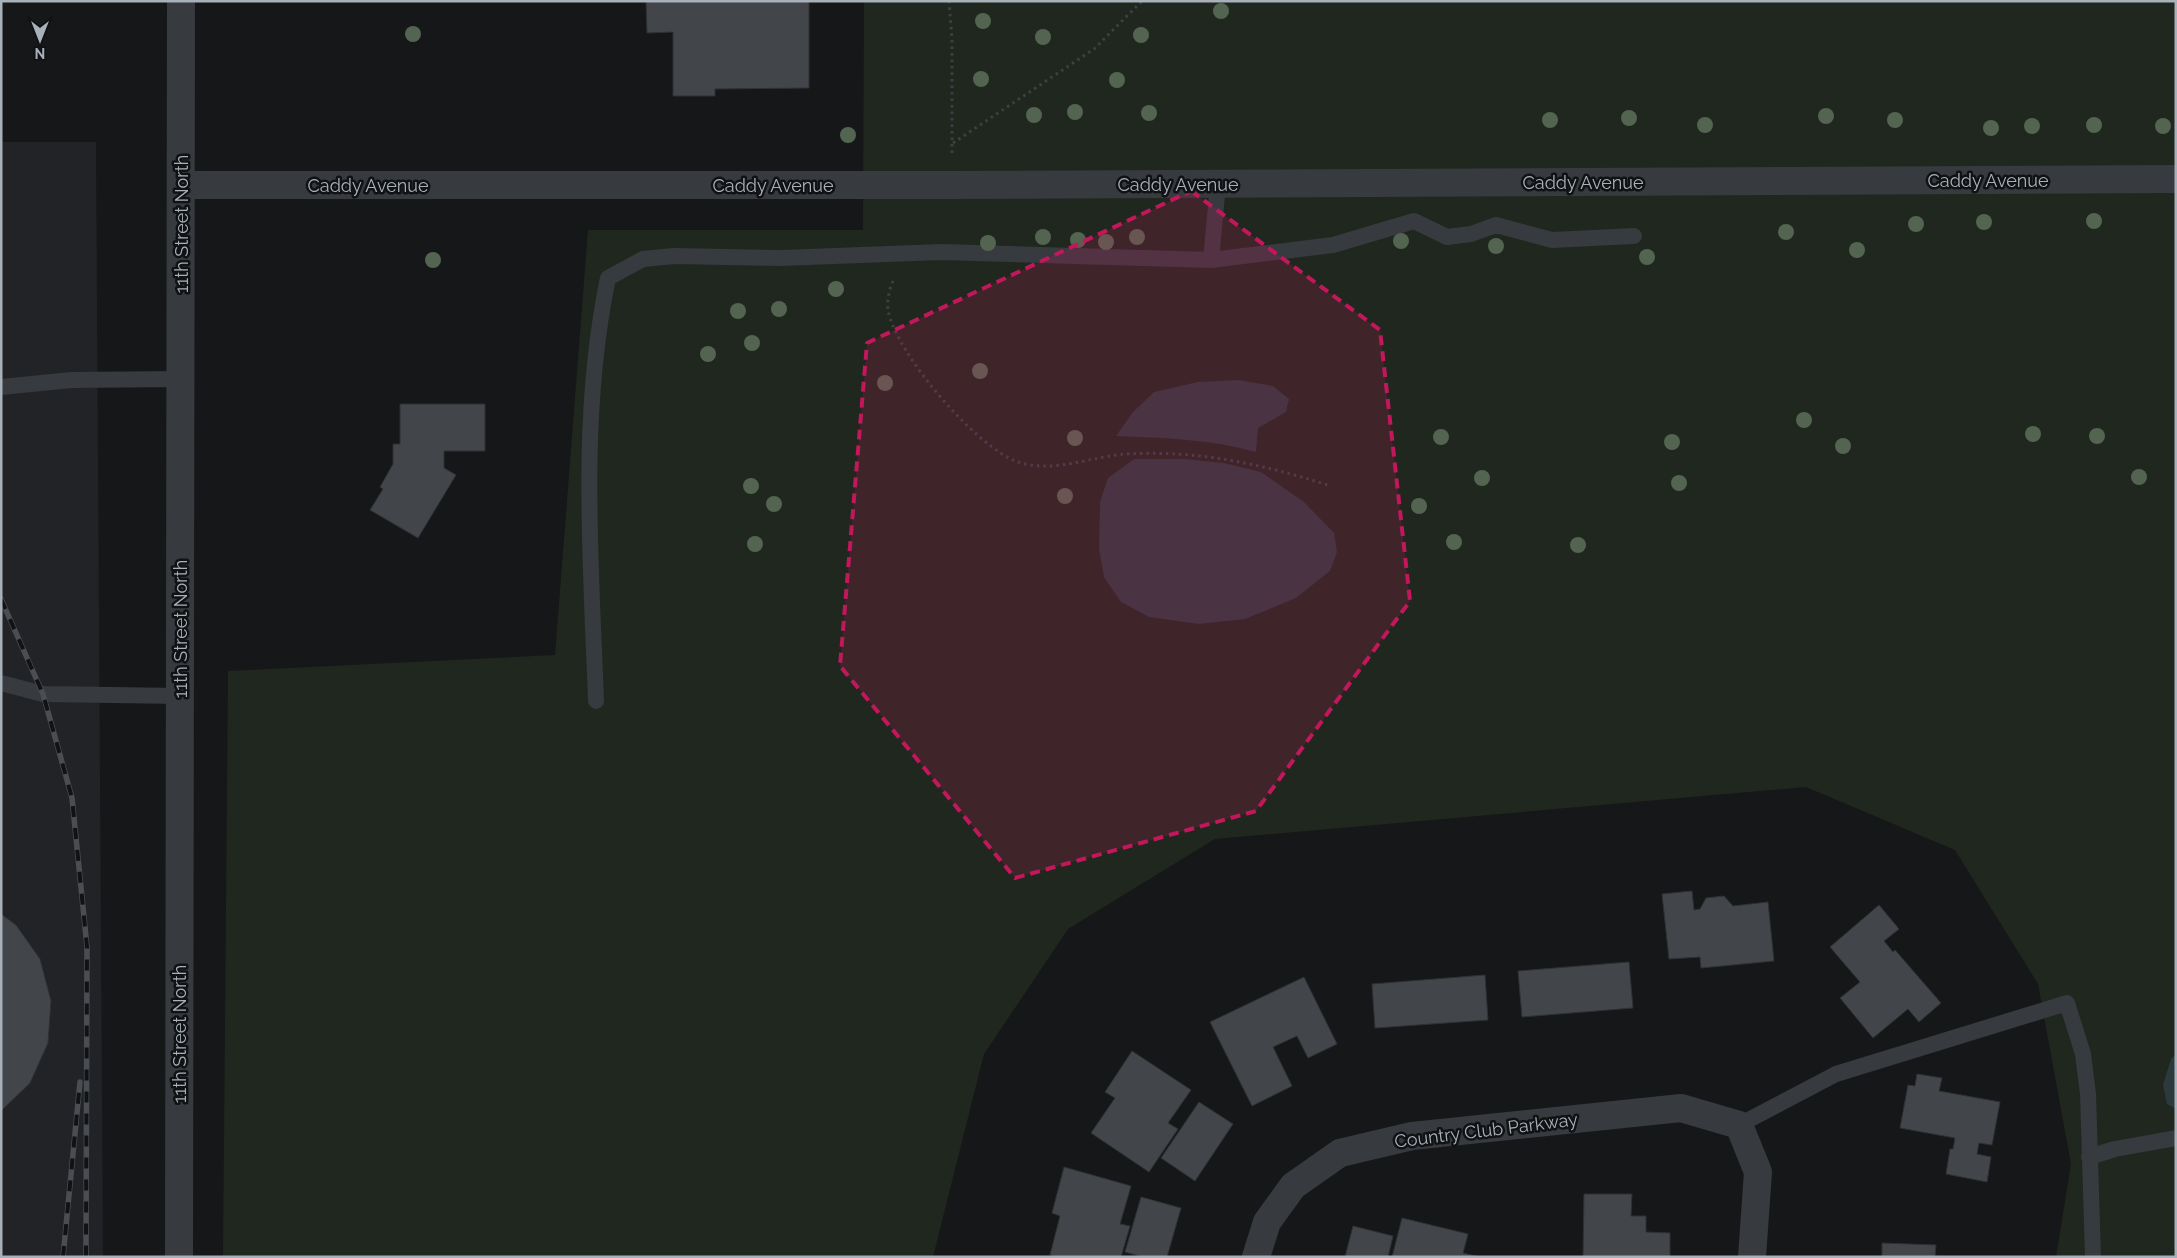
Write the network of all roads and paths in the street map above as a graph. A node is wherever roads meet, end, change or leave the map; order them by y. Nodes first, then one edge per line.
1 (181, 1) edge
2 (948, 1) edge
3 (1142, 1) edge
4 (952, 144) junction
5 (2176, 179) edge
6 (1218, 184) junction
7 (181, 185) junction
8 (949, 185) junction
9 (1634, 236) dead end
10 (1212, 260) junction
11 (894, 278) dead end
12 (180, 379) junction
13 (1, 387) edge
14 (1331, 486) dead end
15 (1, 683) edge
16 (180, 696) junction
17 (596, 701) dead end
18 (1739, 1126) junction
19 (2176, 1138) edge
20 (2089, 1157) junction
21 (179, 1257) edge
22 (1256, 1257) edge
23 (1752, 1257) edge
24 (2093, 1257) edge

1 - 7 street, 11th Street North
2 - 4 path
3 - 4 path
4 - 8 path
5 - 6 street, Caddy Avenue
6 - 8 street, Caddy Avenue
6 - 10 lane
7 - 8 street, Caddy Avenue
7 - 12 street, 11th Street North
9 - 10 lane
10 - 17 lane
11 - 14 path
12 - 13 lane
12 - 16 street, 11th Street North
15 - 16 lane
16 - 21 street, 11th Street North
18 - 20 lane
18 - 22 street, Country Club Parkway
18 - 23 street
19 - 20 lane
20 - 24 lane

